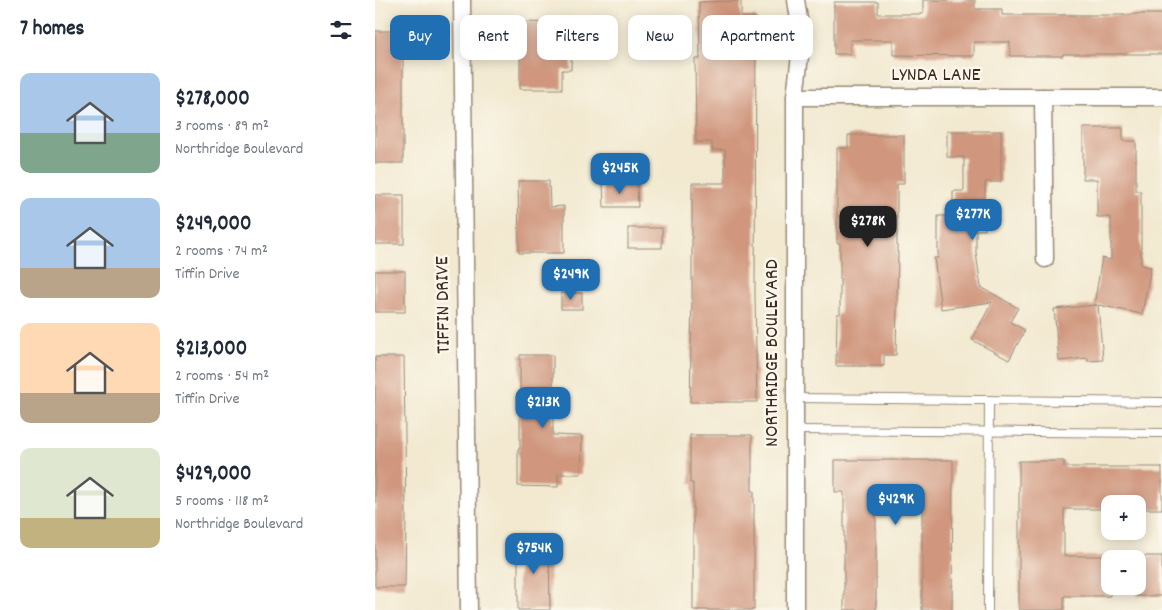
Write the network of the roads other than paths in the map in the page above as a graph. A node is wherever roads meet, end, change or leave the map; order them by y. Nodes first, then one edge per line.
1 (462, 0) edge
2 (797, 6) edge
3 (795, 97) junction
4 (1043, 97) junction
5 (1162, 97) edge
6 (1045, 259) dead end
7 (795, 398) junction
8 (989, 400) junction
9 (1162, 402) edge
10 (795, 430) junction
11 (989, 431) junction
12 (1162, 433) edge
13 (469, 610) edge
14 (795, 610) edge
15 (988, 610) edge

1 - 13 street, TIFFIN DRIVE
2 - 3 street
3 - 4 street, LYNDA LANE
3 - 7 street, NORTHRIDGE BOULEVARD
4 - 5 street, LYNDA LANE
4 - 6 street
7 - 8 lane
7 - 10 street, NORTHRIDGE BOULEVARD
8 - 9 lane
8 - 11 lane
10 - 11 lane
10 - 14 street, NORTHRIDGE BOULEVARD
11 - 12 lane
11 - 15 lane

